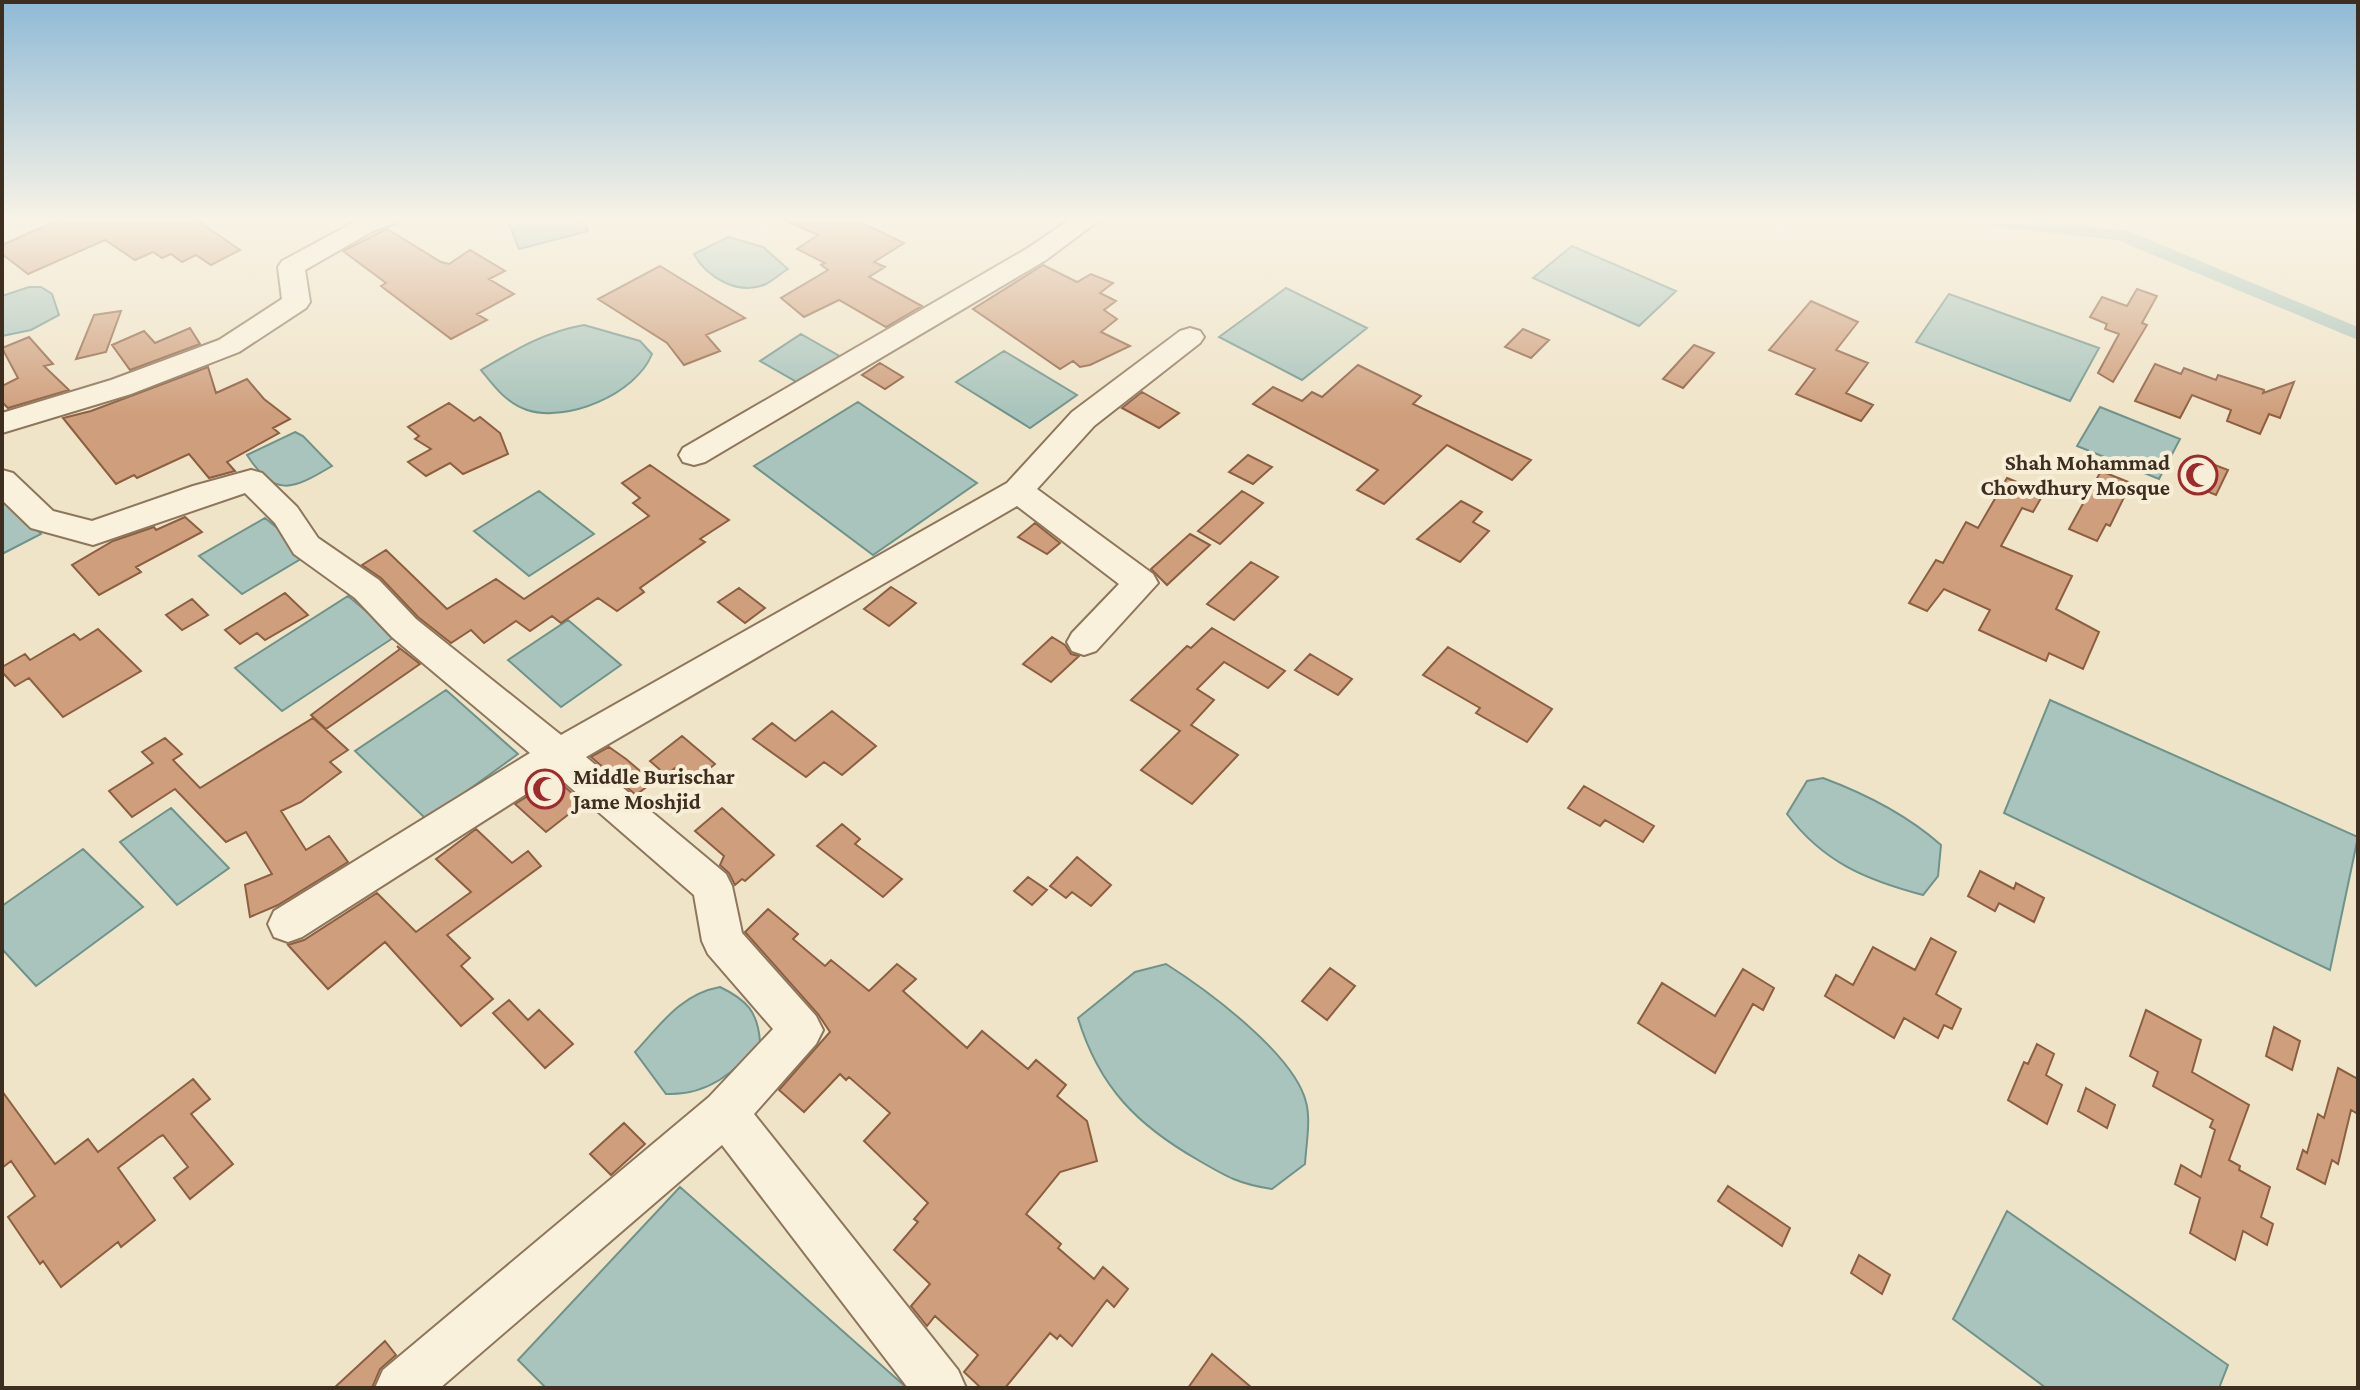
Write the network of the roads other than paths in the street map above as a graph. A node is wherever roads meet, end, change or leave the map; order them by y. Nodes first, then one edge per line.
1 (293, 283) edge
2 (988, 283) edge
3 (1190, 337) dead end
4 (2, 423) edge
5 (694, 455) dead end
6 (2, 481) edge
7 (1018, 491) junction
8 (1084, 642) dead end
9 (558, 755) junction
10 (288, 924) dead end
11 (725, 1113) junction
12 (401, 1388) edge
13 (940, 1388) edge

1 - 4 street
2 - 5 street
3 - 7 street
6 - 9 street
7 - 8 street
7 - 9 street
9 - 10 street
9 - 11 street
11 - 12 street
11 - 13 street

